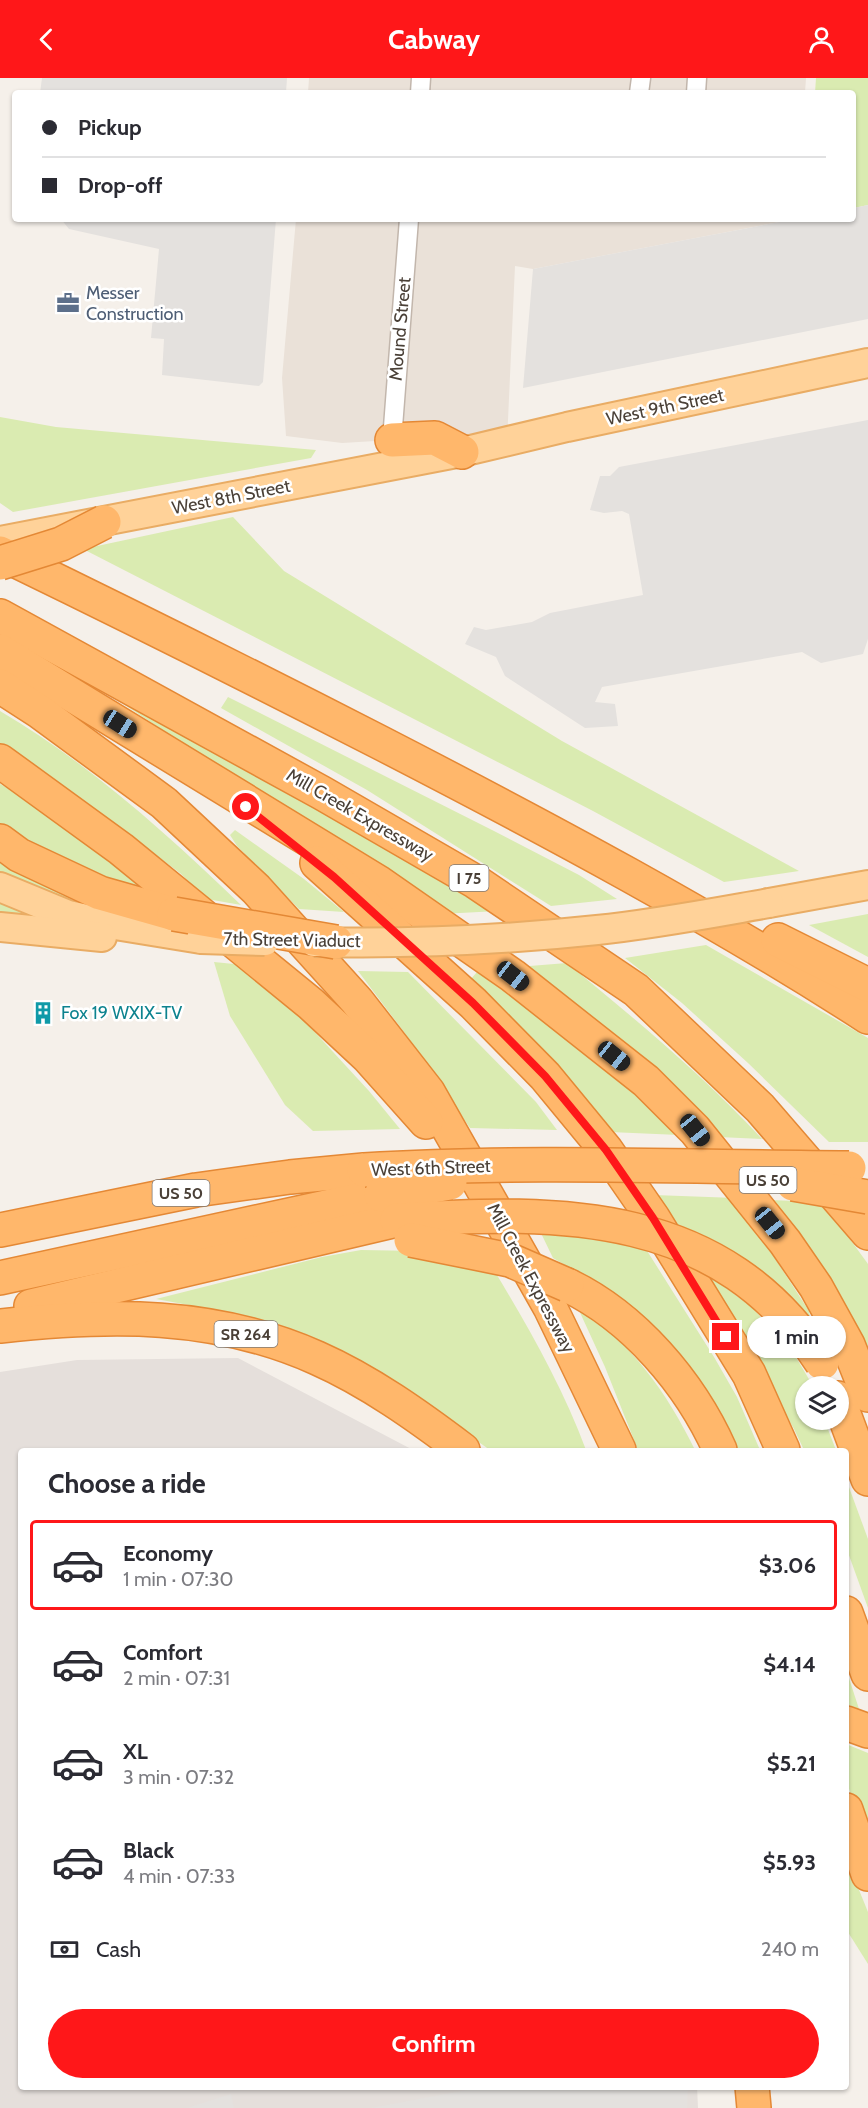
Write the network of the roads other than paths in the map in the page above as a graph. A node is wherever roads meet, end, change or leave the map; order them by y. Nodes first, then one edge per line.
1 (409, 222) edge
2 (868, 363) edge
3 (392, 440) joint
4 (462, 452) junction
5 (104, 522) junction
6 (0, 541) edge
7 (0, 553) edge
8 (0, 563) edge
9 (0, 616) edge
10 (0, 651) edge
11 (0, 686) edge
12 (0, 762) edge
13 (214, 782) junction
14 (0, 841) edge
15 (648, 884) junction
16 (868, 885) edge
17 (0, 887) edge
18 (0, 927) edge
19 (201, 939) junction
20 (336, 942) junction
21 (868, 985) edge
22 (868, 1017) edge
23 (668, 1167) junction
24 (859, 1168) edge
25 (482, 1186) junction
26 (868, 1197) edge
27 (388, 1206) junction
28 (0, 1230) edge
29 (868, 1233) edge
30 (0, 1278) edge
31 (0, 1314) edge
32 (0, 1326) edge
33 (828, 1374) edge
34 (868, 1395) edge
35 (849, 1428) edge
36 (716, 1445) edge
37 (460, 1448) edge
38 (618, 1448) edge
39 (782, 1448) edge
40 (868, 1479) edge
41 (849, 1620) edge
42 (849, 1621) edge
43 (868, 1662) edge
44 (868, 1674) edge
45 (849, 1724) edge
46 (868, 1731) edge
47 (849, 1819) edge
48 (868, 1874) edge
49 (752, 2090) edge
50 (765, 2090) edge
51 (754, 2108) edge
52 (764, 2108) edge

1 - 3 street, Mound Street
2 - 4 main road, West 9th Street
3 - 4 highway
4 - 5 main road, West 8th Street
5 - 6 main road, West 8th Street, bridge
5 - 8 highway, bridge
7 - 15 highway
9 - 29 highway, Mill Creek Expressway / I 75
10 - 13 highway
11 - 25 highway, Mill Creek Expressway
12 - 25 highway
13 - 34 highway
13 - 39 highway
14 - 20 highway, bridge
15 - 21 highway
15 - 22 highway
16 - 20 main road, 7th Street Viaduct, bridge
17 - 19 main road, 7th Street Viaduct
18 - 19 main road
19 - 20 main road, 7th Street Viaduct, bridge
23 - 24 highway, bridge
23 - 26 highway, US 50, bridge
23 - 27 highway, US 50, bridge
25 - 38 highway, Mill Creek Expressway
27 - 28 highway, West 6th Street / US 50
27 - 30 highway
27 - 31 highway, US 50
27 - 33 highway, US 50, bridge
27 - 36 highway, bridge
32 - 37 highway, SR 264
35 - 40 highway
41 - 43 highway
42 - 44 highway
45 - 46 highway
47 - 48 highway
49 - 51 highway
50 - 52 highway

